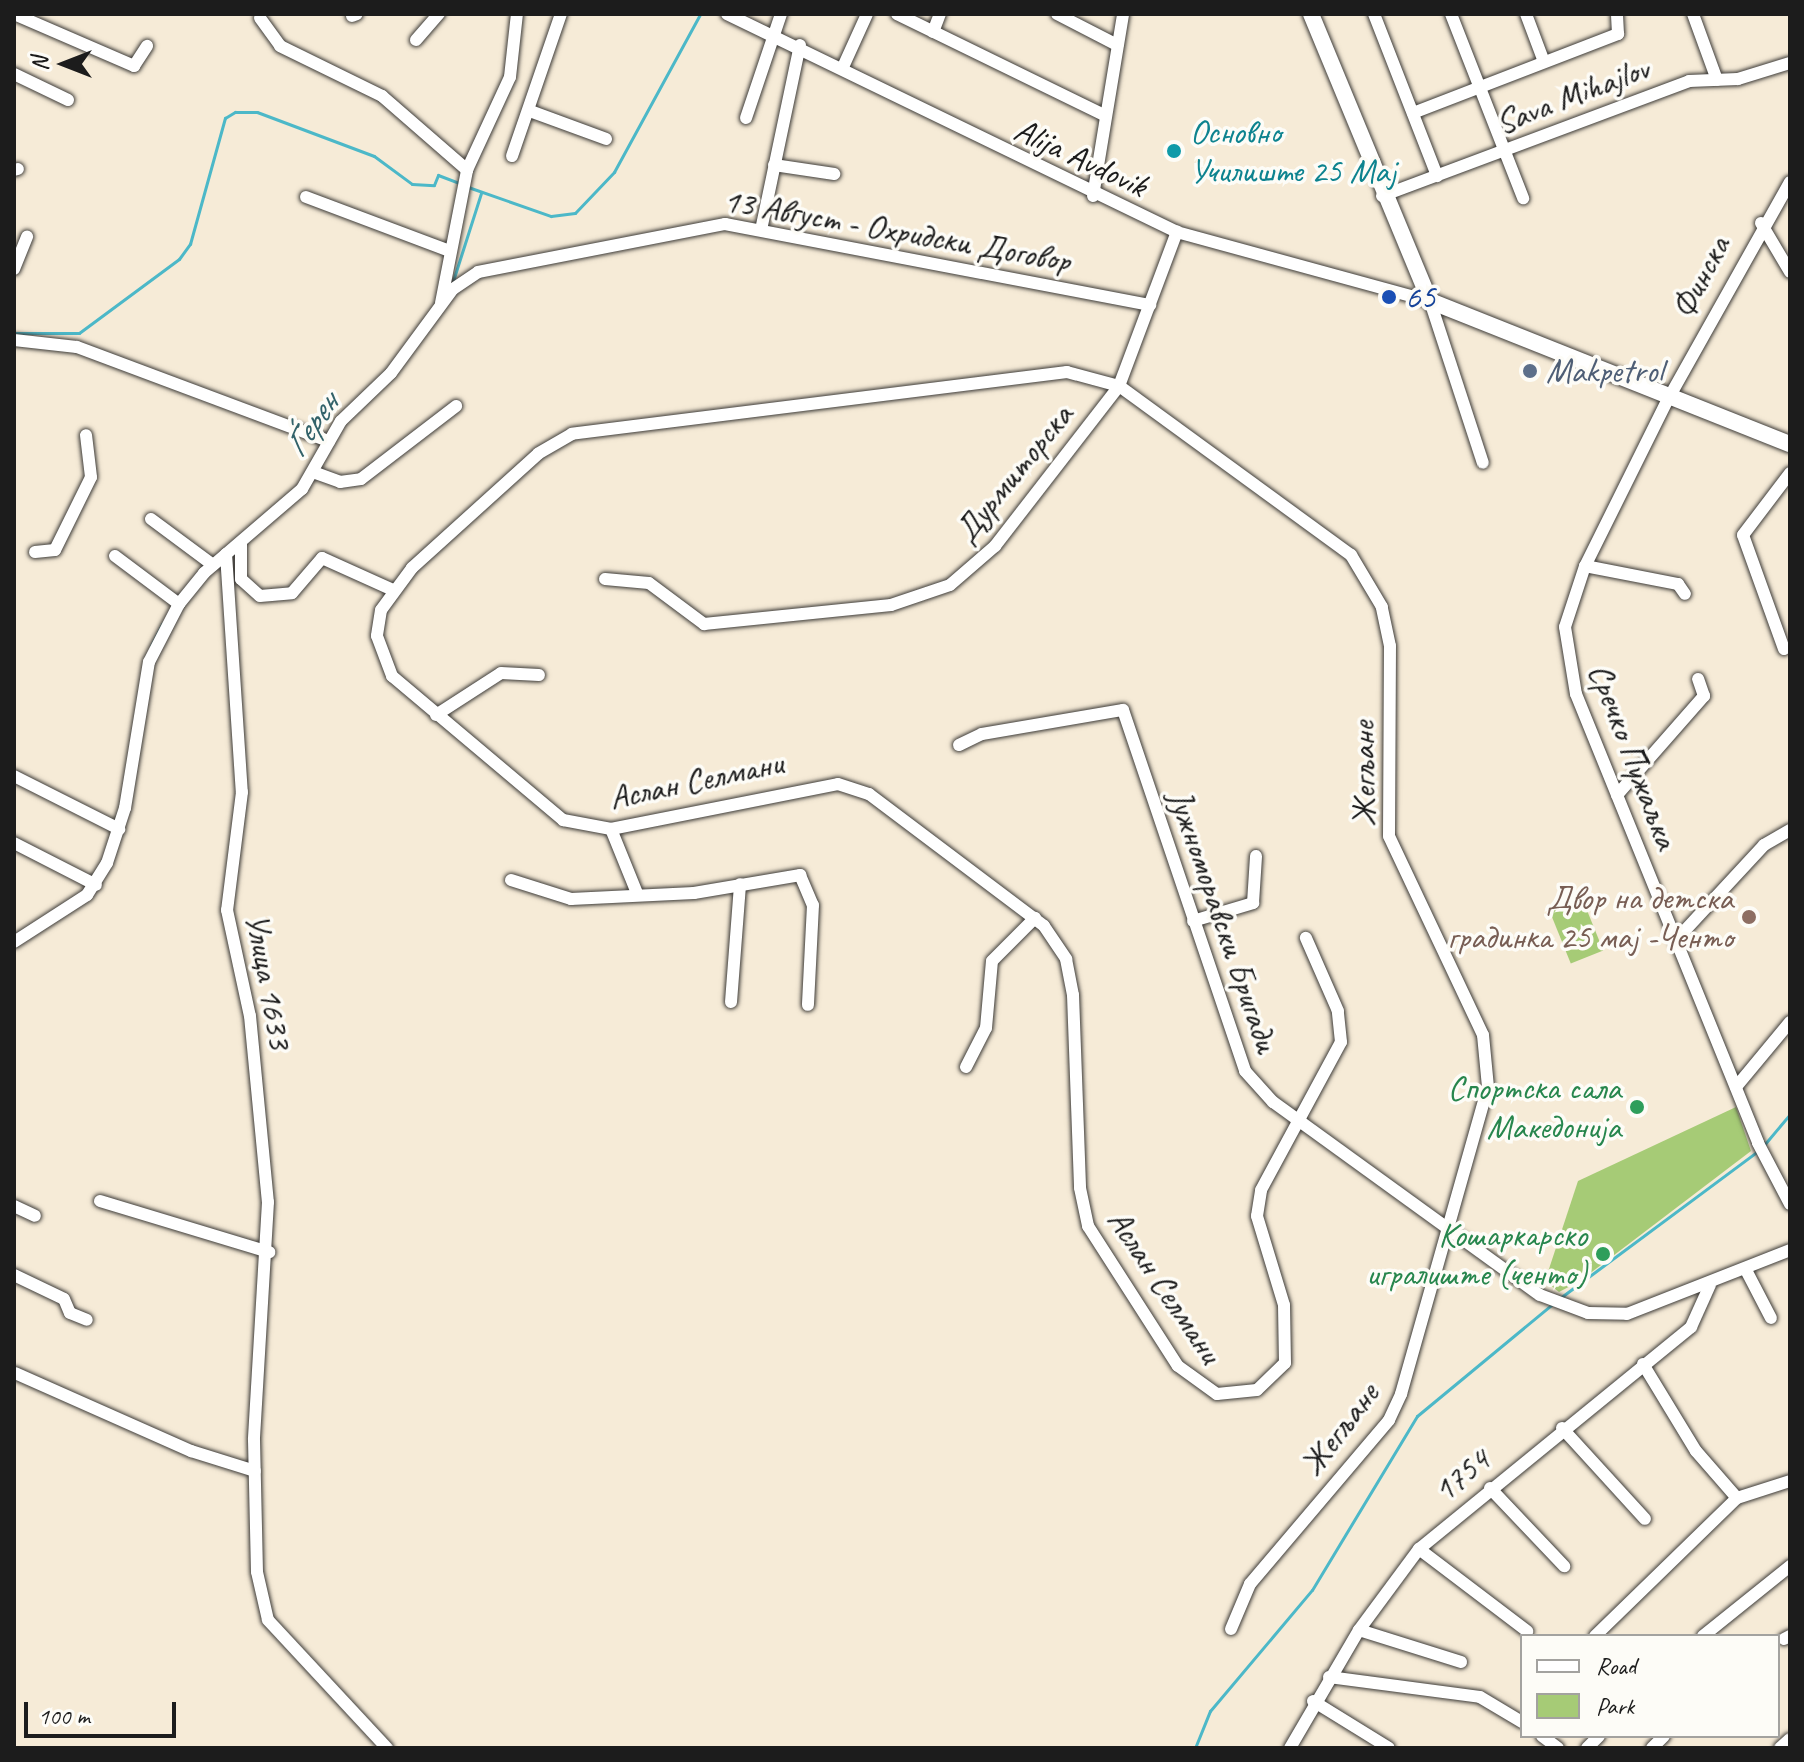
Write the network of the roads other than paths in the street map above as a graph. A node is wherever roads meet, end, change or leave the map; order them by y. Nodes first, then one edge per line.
1 (14, 14) edge
2 (439, 14) edge
3 (517, 14) edge
4 (561, 14) edge
5 (728, 14) edge
6 (781, 14) edge
7 (867, 14) edge
8 (897, 14) edge
9 (940, 14) edge
10 (1057, 14) edge
11 (1123, 14) edge
12 (1311, 14) edge
13 (1374, 14) edge
14 (1451, 14) edge
15 (1526, 14) edge
16 (1617, 14) edge
17 (1693, 14) edge
18 (260, 18) dead end
19 (933, 32) junction
20 (772, 35) junction
21 (416, 40) dead end
22 (800, 45) junction
23 (1117, 45) junction
24 (147, 46) dead end
25 (1544, 62) junction
26 (1790, 63) edge
27 (843, 67) junction
28 (14, 74) edge
29 (1717, 80) junction
30 (1480, 88) junction
31 (68, 100) dead end
32 (530, 111) junction
33 (1413, 113) junction
34 (1104, 115) junction
35 (746, 118) dead end
36 (606, 139) dead end
37 (1503, 151) junction
38 (512, 156) dead end
39 (774, 165) junction
40 (834, 174) dead end
41 (465, 175) junction
42 (1437, 176) junction
43 (1790, 182) edge
44 (1093, 196) junction
45 (1382, 196) junction
46 (306, 197) dead end
47 (1523, 198) dead end
48 (1761, 223) junction
49 (761, 230) junction
50 (1177, 232) junction
51 (27, 236) dead end
52 (447, 250) junction
53 (14, 269) edge
54 (1790, 272) edge
55 (1430, 301) junction
56 (441, 303) junction
57 (1150, 305) junction
58 (14, 340) edge
59 (1119, 386) junction
60 (1667, 401) junction
61 (456, 406) dead end
62 (86, 435) dead end
63 (329, 441) junction
64 (1790, 444) edge
65 (1483, 463) dead end
66 (313, 472) junction
67 (1790, 473) edge
68 (151, 519) dead end
69 (241, 542) junction
70 (35, 552) dead end
71 (226, 554) junction
72 (115, 556) dead end
73 (213, 565) junction
74 (1585, 566) junction
75 (605, 579) dead end
76 (391, 589) junction
77 (1685, 594) dead end
78 (179, 604) junction
79 (1784, 649) dead end
80 (539, 675) dead end
81 (1698, 679) dead end
82 (436, 715) junction
83 (959, 745) dead end
84 (14, 776) edge
85 (1617, 795) junction
86 (119, 829) junction
87 (611, 829) junction
88 (1790, 830) edge
89 (14, 843) edge
90 (1256, 856) dead end
91 (511, 880) dead end
92 (740, 884) junction
93 (96, 885) junction
94 (637, 893) junction
95 (1035, 918) junction
96 (1193, 921) junction
97 (1306, 938) dead end
98 (1677, 939) junction
99 (14, 942) edge
100 (731, 1002) dead end
101 (808, 1005) dead end
102 (1790, 1022) edge
103 (966, 1067) dead end
104 (1736, 1087) junction
105 (1301, 1123) junction
106 (100, 1201) dead end
107 (1790, 1204) edge
108 (14, 1206) edge
109 (35, 1216) dead end
110 (1451, 1231) junction
111 (1790, 1250) edge
112 (269, 1252) junction
113 (1746, 1270) junction
114 (14, 1275) edge
115 (1710, 1285) junction
116 (1771, 1318) dead end
117 (87, 1320) dead end
118 (1643, 1364) junction
119 (15, 1373) edge
120 (1562, 1428) junction
121 (255, 1471) junction
122 (1790, 1481) edge
123 (1490, 1488) junction
124 (1737, 1498) junction
125 (1645, 1519) dead end
126 (1419, 1549) junction
127 (1564, 1566) dead end
128 (1790, 1566) edge
129 (1231, 1629) dead end
130 (1359, 1630) junction
131 (1527, 1631) dead end
132 (1597, 1634) edge
133 (1705, 1634) edge
134 (1461, 1662) dead end
135 (1329, 1677) junction
136 (1313, 1701) junction
137 (1520, 1716) edge
138 (1790, 1739) edge
139 (387, 1748) edge
140 (1290, 1748) edge
141 (1389, 1748) edge
142 (1780, 1748) edge

1 - 24 street
2 - 21 street
3 - 41 street
4 - 32 street
5 - 20 street, Alija Avdovik
6 - 20 street
7 - 27 street
8 - 19 street
9 - 19 street
10 - 23 street
11 - 23 street
12 - 45 main road
13 - 33 street
14 - 30 street
15 - 25 street
16 - 25 street
17 - 29 street
18 - 41 street
19 - 34 street
20 - 22 street, Alija Avdovik
20 - 35 street
22 - 27 street, Alija Avdovik
22 - 39 street
23 - 34 street
25 - 30 street
26 - 29 street, Sava Mihajlov
27 - 44 street, Alija Avdovik
28 - 31 street
29 - 37 street, Sava Mihajlov
30 - 33 street
30 - 37 street
32 - 36 street
32 - 38 street
33 - 42 street
34 - 44 street
37 - 42 street, Sava Mihajlov
37 - 47 street
39 - 40 street
39 - 49 street
41 - 52 street
42 - 45 street, Sava Mihajlov
43 - 48 street, Финска
44 - 50 street, Alija Avdovik
45 - 55 main road
46 - 52 street
48 - 54 street, Финска
48 - 60 street, Финска
49 - 56 street, 13 Август - Охридски Договор
49 - 57 street, 13 Август - Охридски Договор
50 - 55 street, Alija Avdovik
50 - 57 street, Дурмиторска
51 - 53 street
52 - 56 street
55 - 60 main road
55 - 65 street
56 - 63 street, 13 Август - Охридски Договор
57 - 59 street, Дурмиторска
58 - 63 street
59 - 75 street, Дурмиторска
59 - 76 street
59 - 110 street, Жегљане
60 - 64 main road
60 - 74 street, Сречко Пужаљка
61 - 66 street
62 - 70 street
63 - 66 street, 13 Август - Охридски Договор
66 - 69 street, 13 Август - Охридски Договор
67 - 79 street
68 - 73 street
69 - 71 street, 13 Август - Охридски Договор
69 - 76 street
71 - 73 street, 13 Август - Охридски Договор
71 - 112 street, Улица 1633
72 - 78 street
73 - 78 street, 13 Август - Охридски Договор
74 - 77 street
74 - 85 street, Сречко Пужаљка
76 - 82 street, Аслан Селмани
78 - 86 street, 13 Август - Охридски Договор
80 - 82 street
81 - 85 street
82 - 87 street, Аслан Селмани
83 - 96 street, Јужноморавски Бригади
84 - 86 street
85 - 98 street, Сречко Пужаљка
86 - 93 street, 13 Август - Охридски Договор
87 - 94 street
87 - 95 street, Аслан Селмани
88 - 98 street
89 - 93 street
90 - 96 street
91 - 94 street
92 - 94 street
92 - 100 street
92 - 101 street
93 - 99 street
95 - 103 street
95 - 105 street, Аслан Селмани
96 - 105 street, Јужноморавски Бригади
97 - 105 street, Јужноморавски Бригади
98 - 104 street, Сречко Пужаљка
102 - 104 street
104 - 107 street, Сречко Пужаљка
105 - 110 street, Јужноморавски Бригади
106 - 112 street
108 - 109 street
110 - 115 street, Јужноморавски Бригади
110 - 129 street, Жегљане
111 - 113 street, Јужноморавски Бригади
112 - 121 street, Улица 1633
113 - 115 street, Јужноморавски Бригади
113 - 116 street
114 - 117 street
115 - 118 street, 1754
118 - 120 street, 1754
118 - 124 street
119 - 121 street
120 - 123 street, 1754
120 - 125 street
121 - 139 street, Улица 1633
122 - 124 street
123 - 126 street, 1754
123 - 127 street
124 - 132 street
126 - 130 street, 1754
126 - 131 street
128 - 133 street
130 - 134 street
130 - 135 street, 1754
135 - 136 street, 1754
135 - 137 street
136 - 140 street, 1754
136 - 141 street
138 - 142 street

